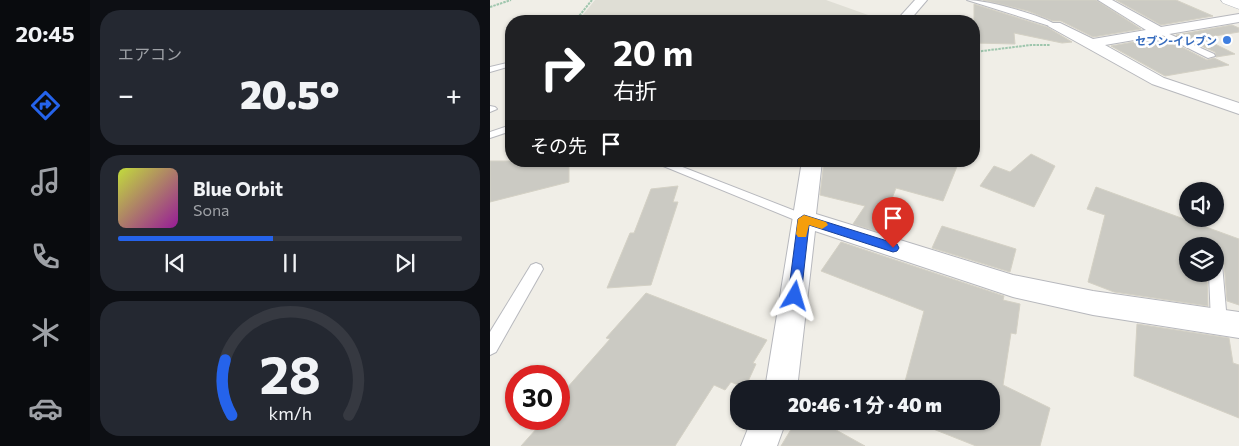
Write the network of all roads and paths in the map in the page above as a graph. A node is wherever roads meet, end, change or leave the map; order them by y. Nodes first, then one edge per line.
1 (511, 0) edge
2 (592, 0) edge
3 (921, 0) edge
4 (970, 0) edge
5 (1104, 0) edge
6 (1228, 0) edge
7 (1239, 5) edge
8 (490, 7) edge
9 (580, 15) edge
10 (907, 15) edge
11 (1239, 18) edge
12 (1055, 26) joint
13 (1158, 31) junction
14 (1091, 43) junction
15 (980, 51) edge
16 (1211, 56) dead end
17 (505, 66) edge
18 (490, 70) edge
19 (1239, 109) edge
20 (505, 130) edge
21 (490, 135) edge
22 (671, 167) edge
23 (811, 167) edge
24 (804, 219) junction
25 (536, 269) dead end
26 (1219, 282) edge
27 (1229, 324) edge
28 (490, 347) edge
29 (782, 380) edge
30 (765, 430) edge
31 (759, 446) edge

1 - 8 path
2 - 9 path
3 - 10 street
4 - 12 lane
5 - 13 street
6 - 7 street
11 - 13 street
12 - 14 street
13 - 14 street
13 - 16 lane
14 - 15 path
14 - 19 street
17 - 18 lane
20 - 21 lane
22 - 24 lane
23 - 24 street
24 - 27 street
24 - 29 street
25 - 28 lane
26 - 27 lane
30 - 31 street

